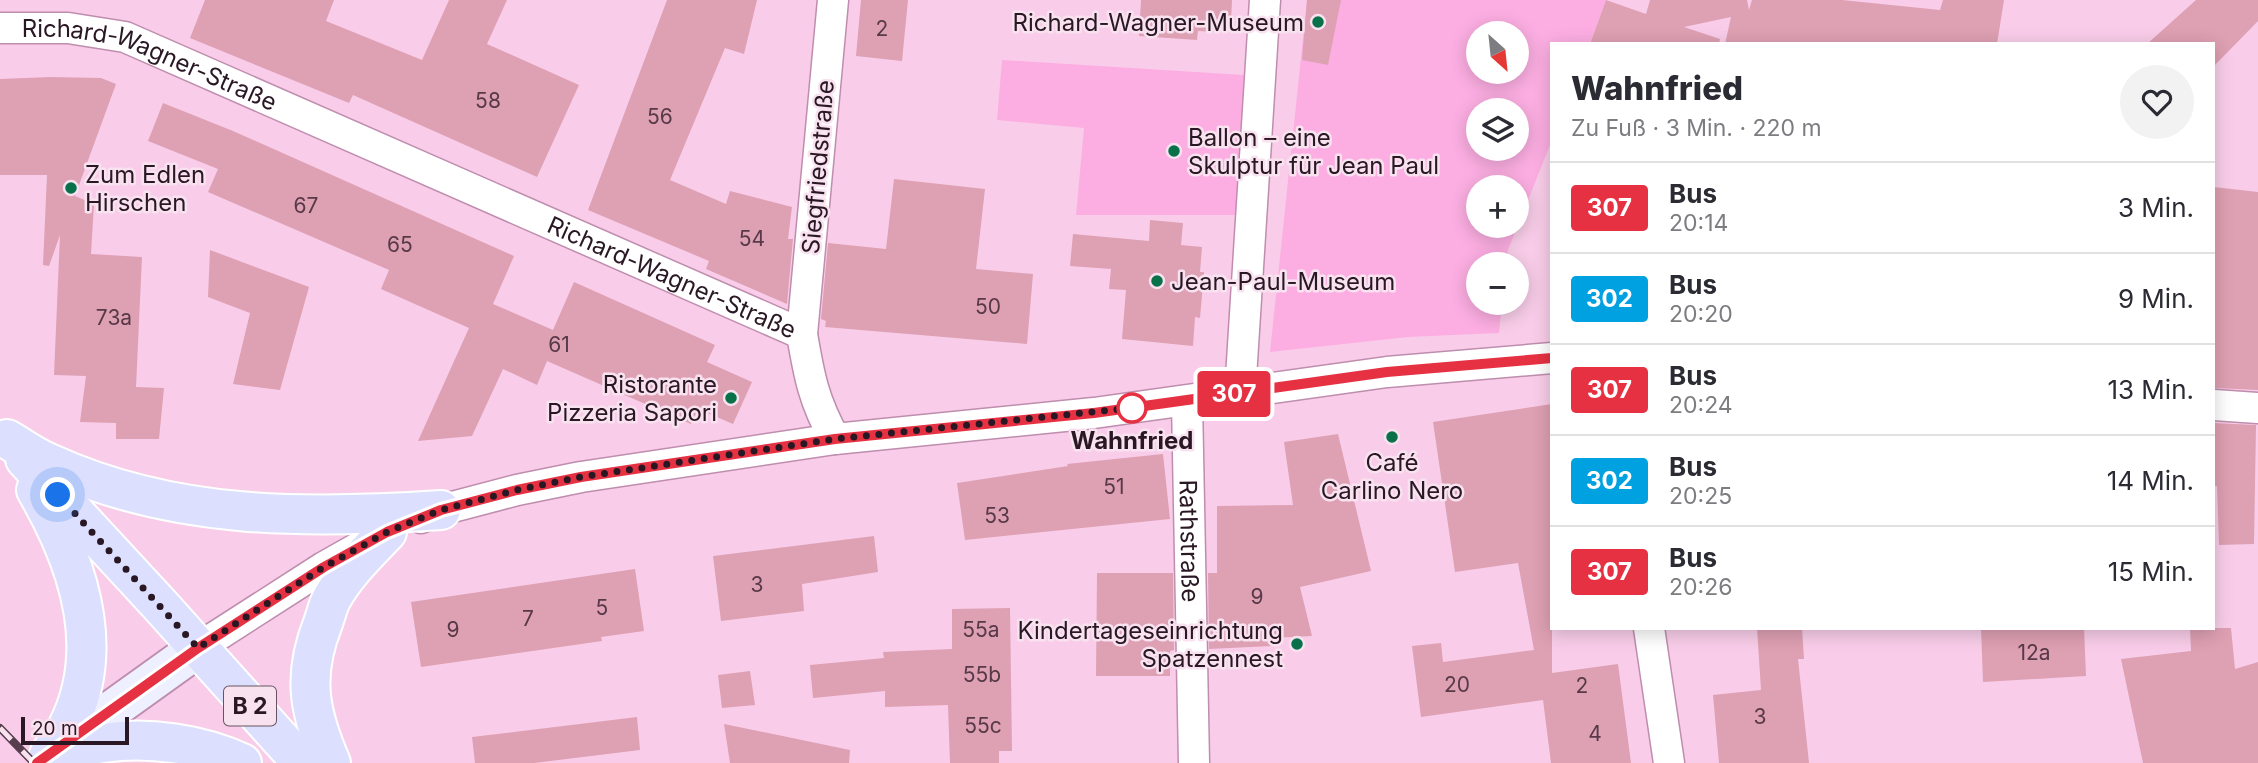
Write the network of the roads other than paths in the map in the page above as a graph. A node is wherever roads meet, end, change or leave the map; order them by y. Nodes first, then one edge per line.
1 (833, 0) edge
2 (1265, 0) edge
3 (0, 28) edge
4 (802, 334) junction
5 (1550, 358) edge
6 (1240, 393) junction
7 (1187, 401) junction
8 (2215, 405) edge
9 (2258, 408) edge
10 (4, 436) edge
11 (835, 439) junction
12 (441, 510) junction
13 (387, 532) junction
14 (1649, 630) edge
15 (198, 648) junction
16 (43, 759) edge
17 (242, 763) edge
18 (302, 763) edge
19 (331, 763) edge
20 (1194, 763) edge
21 (1669, 763) edge

1 - 4 street, Siegfriedstraße
2 - 6 street
3 - 4 street, Richard-Wagner-Straße
4 - 11 street, Richard-Wagner-Straße
5 - 6 street
6 - 7 street
7 - 11 street
7 - 20 street, Rathstraße
8 - 9 street
10 - 12 main road
10 - 15 main road, B 2
10 - 16 main road
11 - 12 street
12 - 13 street
13 - 15 street
13 - 19 main road
14 - 21 street
15 - 16 main road
15 - 18 main road, B 2
16 - 17 main road

